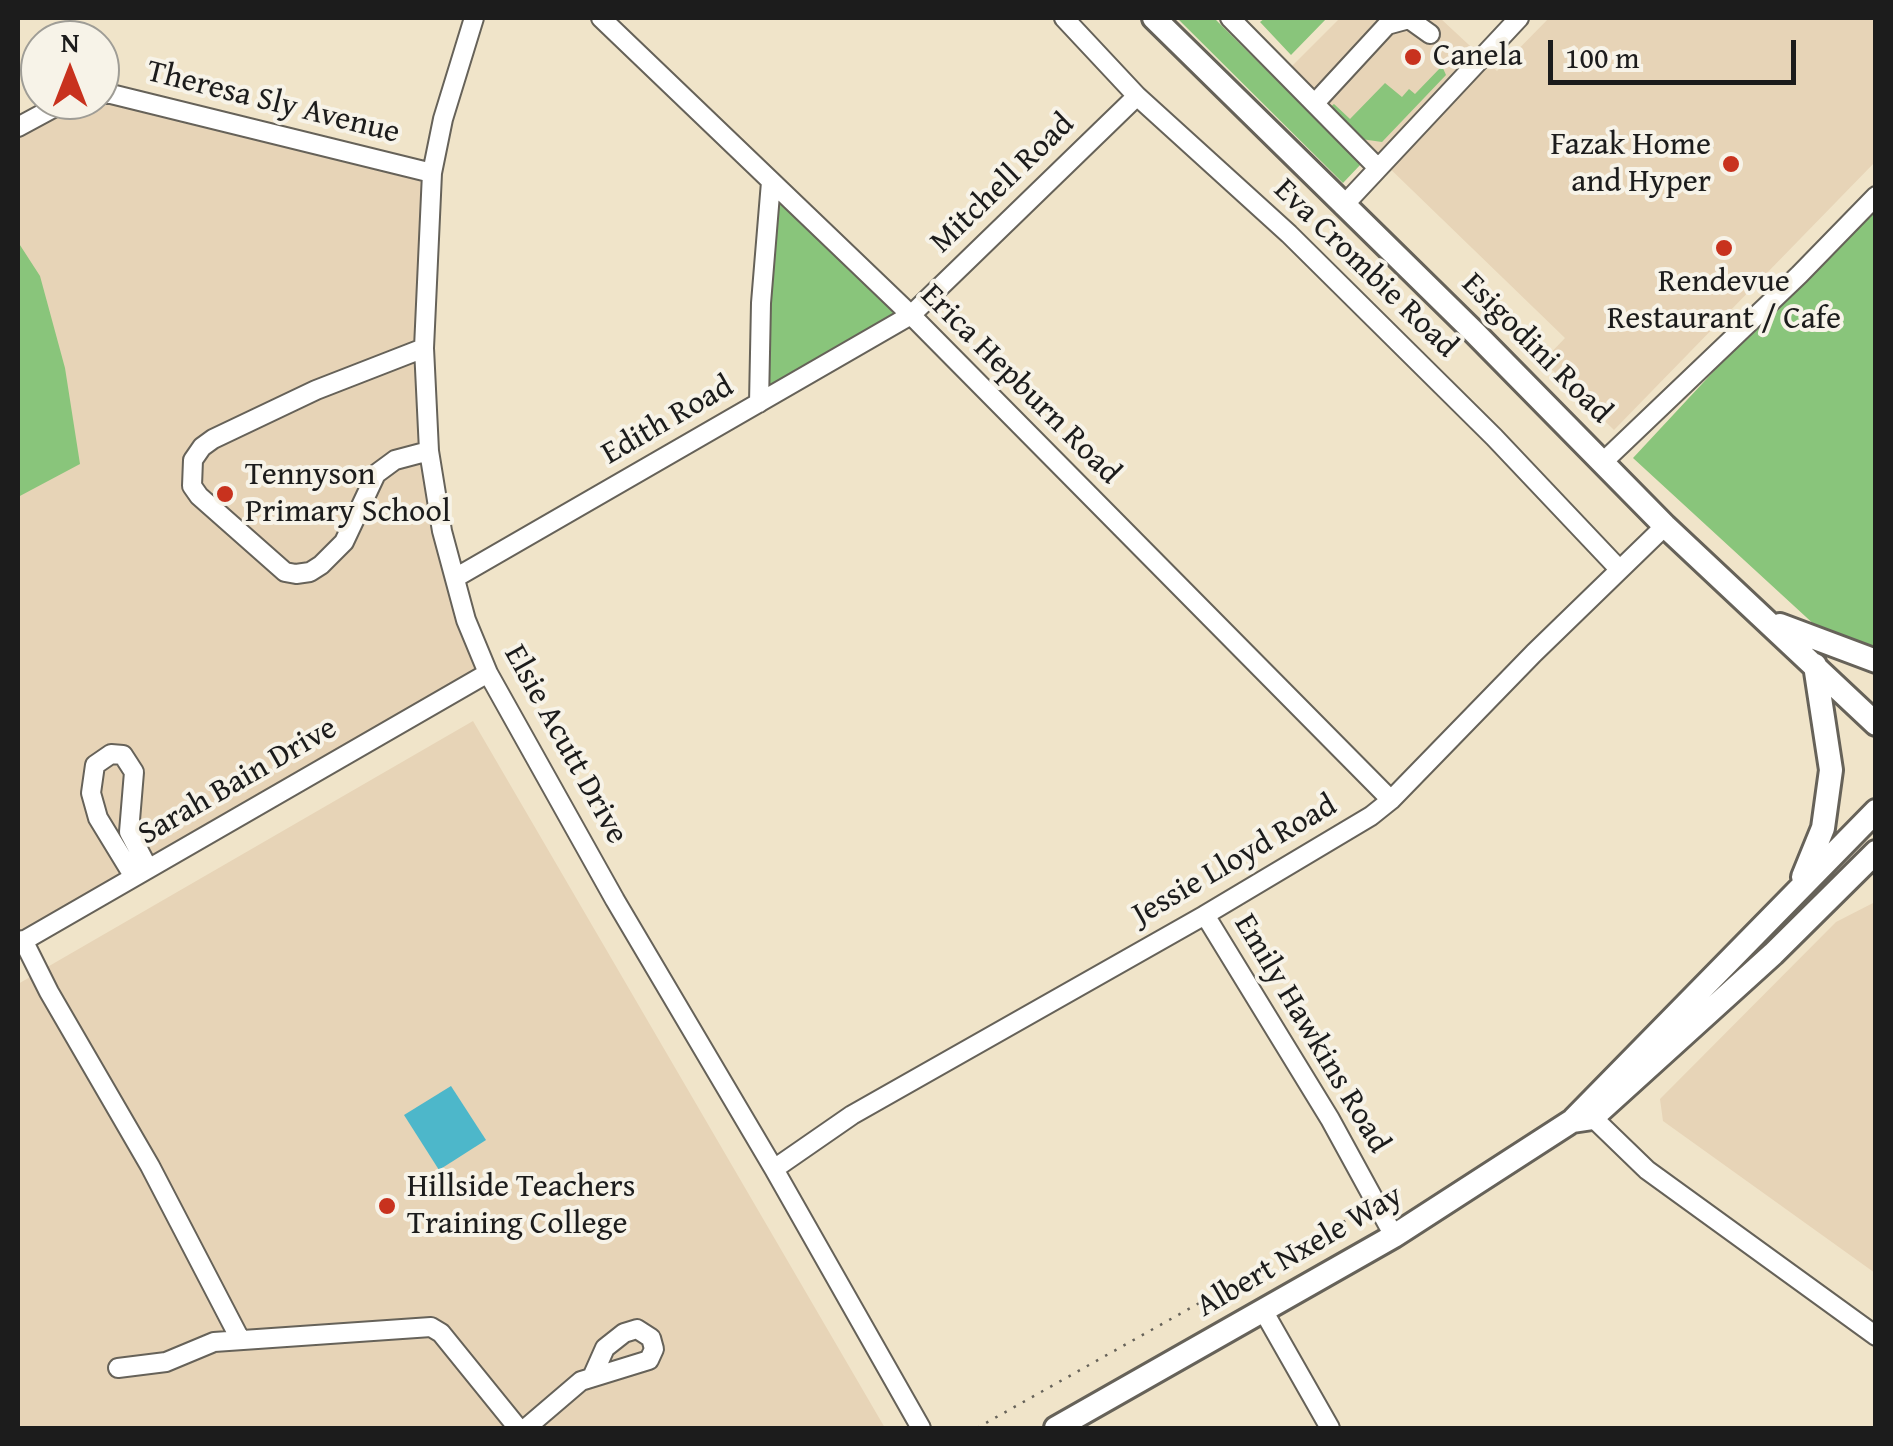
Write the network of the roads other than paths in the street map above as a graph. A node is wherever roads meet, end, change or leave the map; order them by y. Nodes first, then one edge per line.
1 (474, 18) edge
2 (601, 18) edge
3 (1064, 18) edge
4 (1154, 18) edge
5 (1230, 18) edge
6 (1520, 18) edge
7 (1430, 34) dead end
8 (120, 96) edge
9 (1137, 96) junction
10 (1315, 104) junction
11 (1377, 166) junction
12 (432, 173) junction
13 (771, 182) junction
14 (1876, 196) edge
15 (1343, 206) junction
16 (911, 316) junction
17 (424, 348) junction
18 (759, 402) junction
19 (429, 451) junction
20 (1603, 462) junction
21 (1666, 526) junction
22 (1619, 568) junction
23 (455, 578) junction
24 (1767, 620) junction
25 (1876, 662) edge
26 (1815, 665) junction
27 (488, 673) junction
28 (1876, 724) edge
29 (1392, 800) junction
30 (1876, 811) edge
31 (1876, 852) edge
32 (1876, 870) edge
33 (141, 873) junction
34 (1842, 884) junction
35 (1798, 890) junction
36 (1205, 915) junction
37 (20, 942) edge
38 (1582, 1116) junction
39 (774, 1168) junction
40 (1394, 1236) junction
41 (1264, 1312) junction
42 (1876, 1336) edge
43 (240, 1339) junction
44 (118, 1368) dead end
45 (593, 1375) dead end
46 (518, 1428) edge
47 (526, 1428) edge
48 (921, 1428) edge
49 (1056, 1428) edge
50 (1330, 1428) edge

1 - 12 street, Elsie Acutt Drive
2 - 13 street, Erica Hepburn Road
3 - 9 street, Eva Crombie Road
4 - 15 main road, Esigodini Road
5 - 10 street
6 - 11 street
7 - 10 street
8 - 12 street, Theresa Sly Avenue
9 - 16 street, Mitchell Road
9 - 22 street, Eva Crombie Road
10 - 11 street
11 - 15 street
12 - 17 street, Elsie Acutt Drive
13 - 16 street, Erica Hepburn Road
13 - 18 street
14 - 20 street
15 - 20 main road, Esigodini Road
16 - 18 street, Edith Road
16 - 29 street, Erica Hepburn Road
17 - 19 street, Elsie Acutt Drive
17 - 19 street
18 - 23 street, Edith Road
19 - 23 street, Elsie Acutt Drive
20 - 21 main road, Esigodini Road
21 - 22 street, Jessie Lloyd Road
21 - 24 main road, Esigodini Road
22 - 29 street, Jessie Lloyd Road
23 - 27 street, Elsie Acutt Drive
24 - 25 main road
24 - 26 main road, Esigodini Road
26 - 28 main road, Esigodini Road
26 - 35 main road
27 - 33 street, Sarah Bain Drive
27 - 39 street, Elsie Acutt Drive
29 - 36 street, Jessie Lloyd Road
30 - 35 main road, Albert Nxele Way
31 - 34 main road, Albert Nxele Way
32 - 34 main road
33 - 33 street
33 - 37 street, Sarah Bain Drive
34 - 38 main road, Albert Nxele Way
35 - 38 main road, Albert Nxele Way
36 - 39 street, Jessie Lloyd Road
36 - 40 street, Emily Hawkins Road
37 - 43 street
38 - 40 main road, Albert Nxele Way
38 - 42 street
39 - 48 street, Elsie Acutt Drive
40 - 41 main road, Albert Nxele Way
41 - 49 main road, Albert Nxele Way
41 - 50 street
43 - 44 street
43 - 46 street
45 - 47 street

